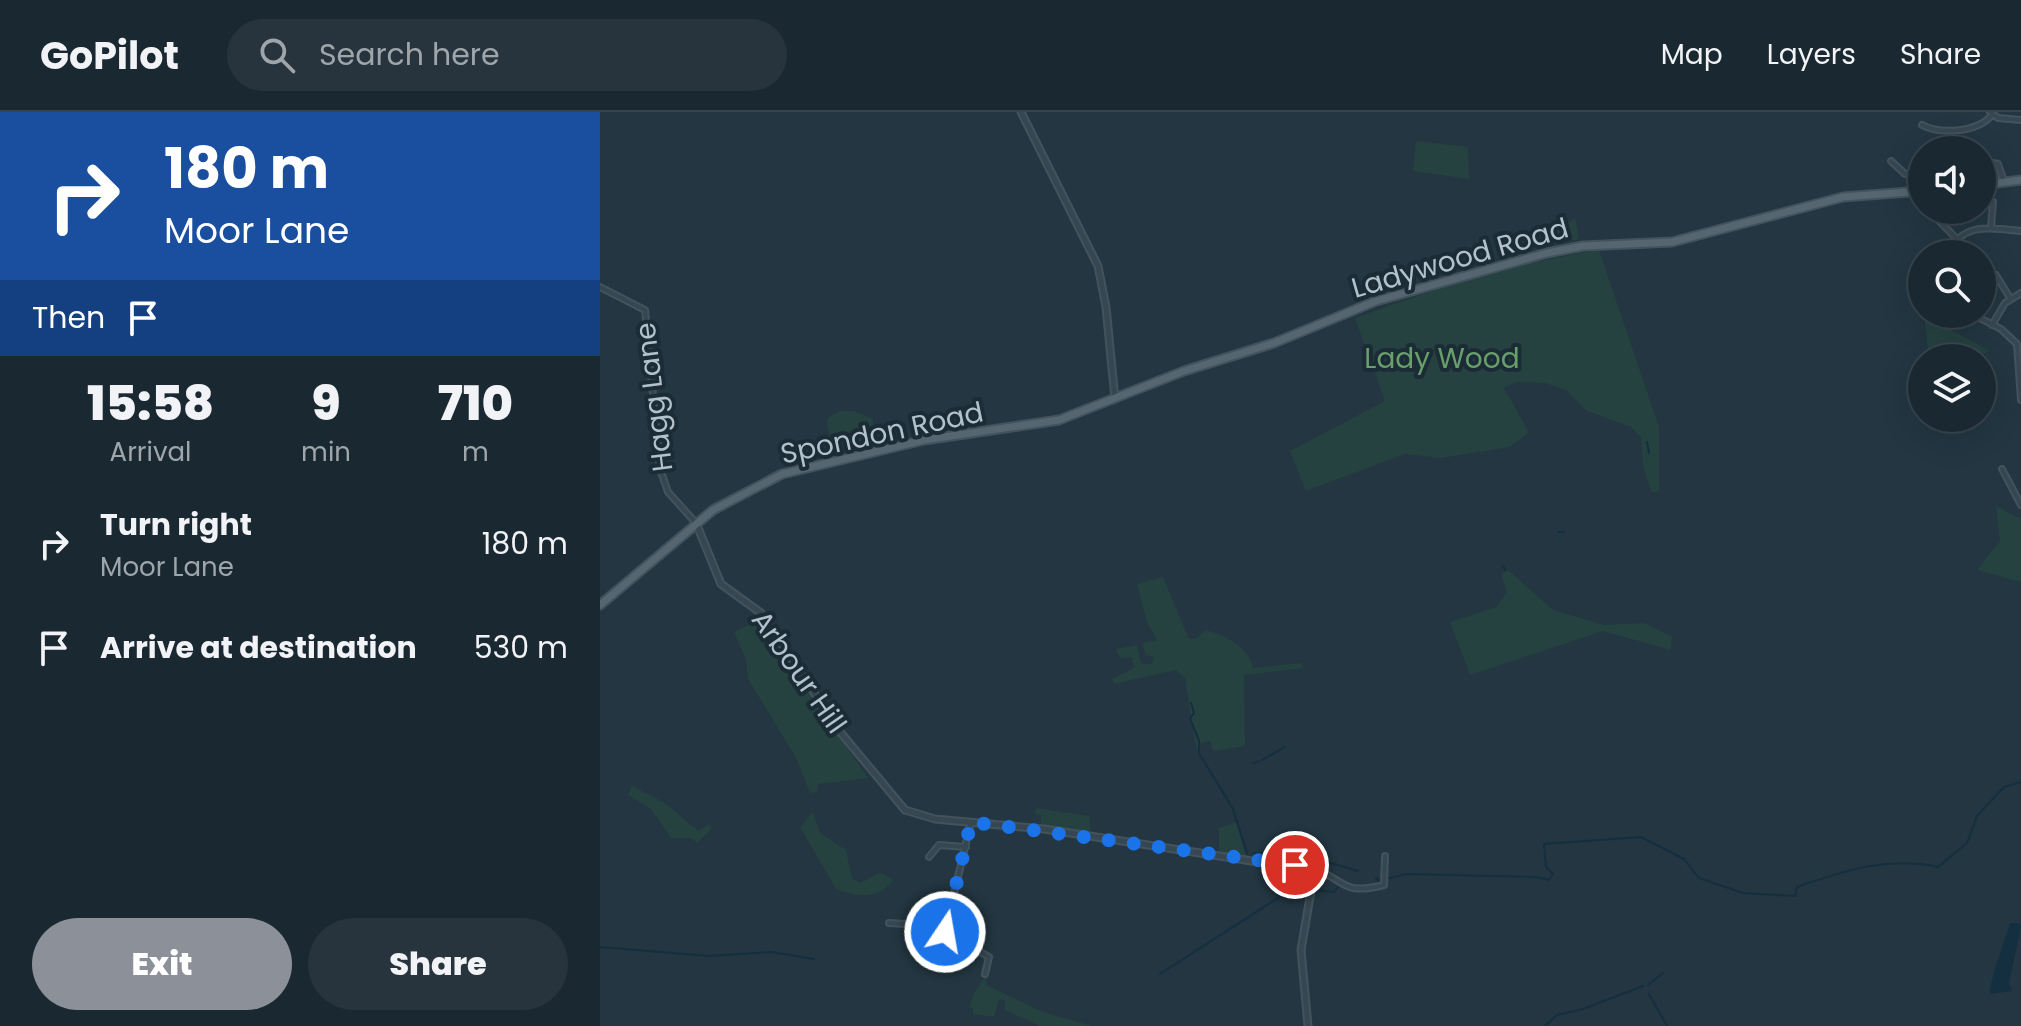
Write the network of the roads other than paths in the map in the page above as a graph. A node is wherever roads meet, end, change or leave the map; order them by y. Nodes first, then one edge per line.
1 (1021, 112) edge
2 (1991, 113) edge
3 (2021, 120) edge
4 (1922, 125) dead end
5 (1891, 161) dead end
6 (1996, 164) edge
7 (1908, 171) edge
8 (2021, 180) edge
9 (2004, 182) junction
10 (1996, 183) edge
11 (1908, 192) edge
12 (1942, 224) edge
13 (1991, 224) edge
14 (1991, 228) junction
15 (2021, 231) edge
16 (1957, 239) joint
17 (1996, 275) dead end
18 (600, 287) edge
19 (2021, 293) edge
20 (2010, 298) junction
21 (1996, 319) edge
22 (1996, 328) edge
23 (1115, 400) junction
24 (2021, 400) edge
25 (2002, 469) dead end
26 (2021, 505) edge
27 (696, 523) junction
28 (600, 605) edge
29 (971, 822) junction
30 (966, 847) junction
31 (1385, 856) dead end
32 (929, 857) dead end
33 (1310, 870) junction
34 (947, 917) junction
35 (889, 923) dead end
36 (935, 926) junction
37 (945, 932) junction
38 (985, 974) dead end
39 (1308, 1026) edge

1 - 23 street
2 - 3 street
2 - 4 street
5 - 7 street
6 - 9 street
8 - 9 main road
9 - 10 main road
11 - 23 main road, Ladywood Road
12 - 16 street
13 - 14 street
14 - 15 street
14 - 16 street
17 - 20 street
18 - 27 street, Hagg Lane
19 - 20 street
20 - 21 street
22 - 24 street
23 - 27 main road, Spondon Road
25 - 26 street
27 - 28 main road, Spondon Road
27 - 29 street, Arbour Hill
29 - 30 street
29 - 33 street
30 - 32 street
30 - 34 street
31 - 33 street
33 - 39 street
34 - 36 street
34 - 37 street
35 - 36 street
36 - 37 street
37 - 38 street

